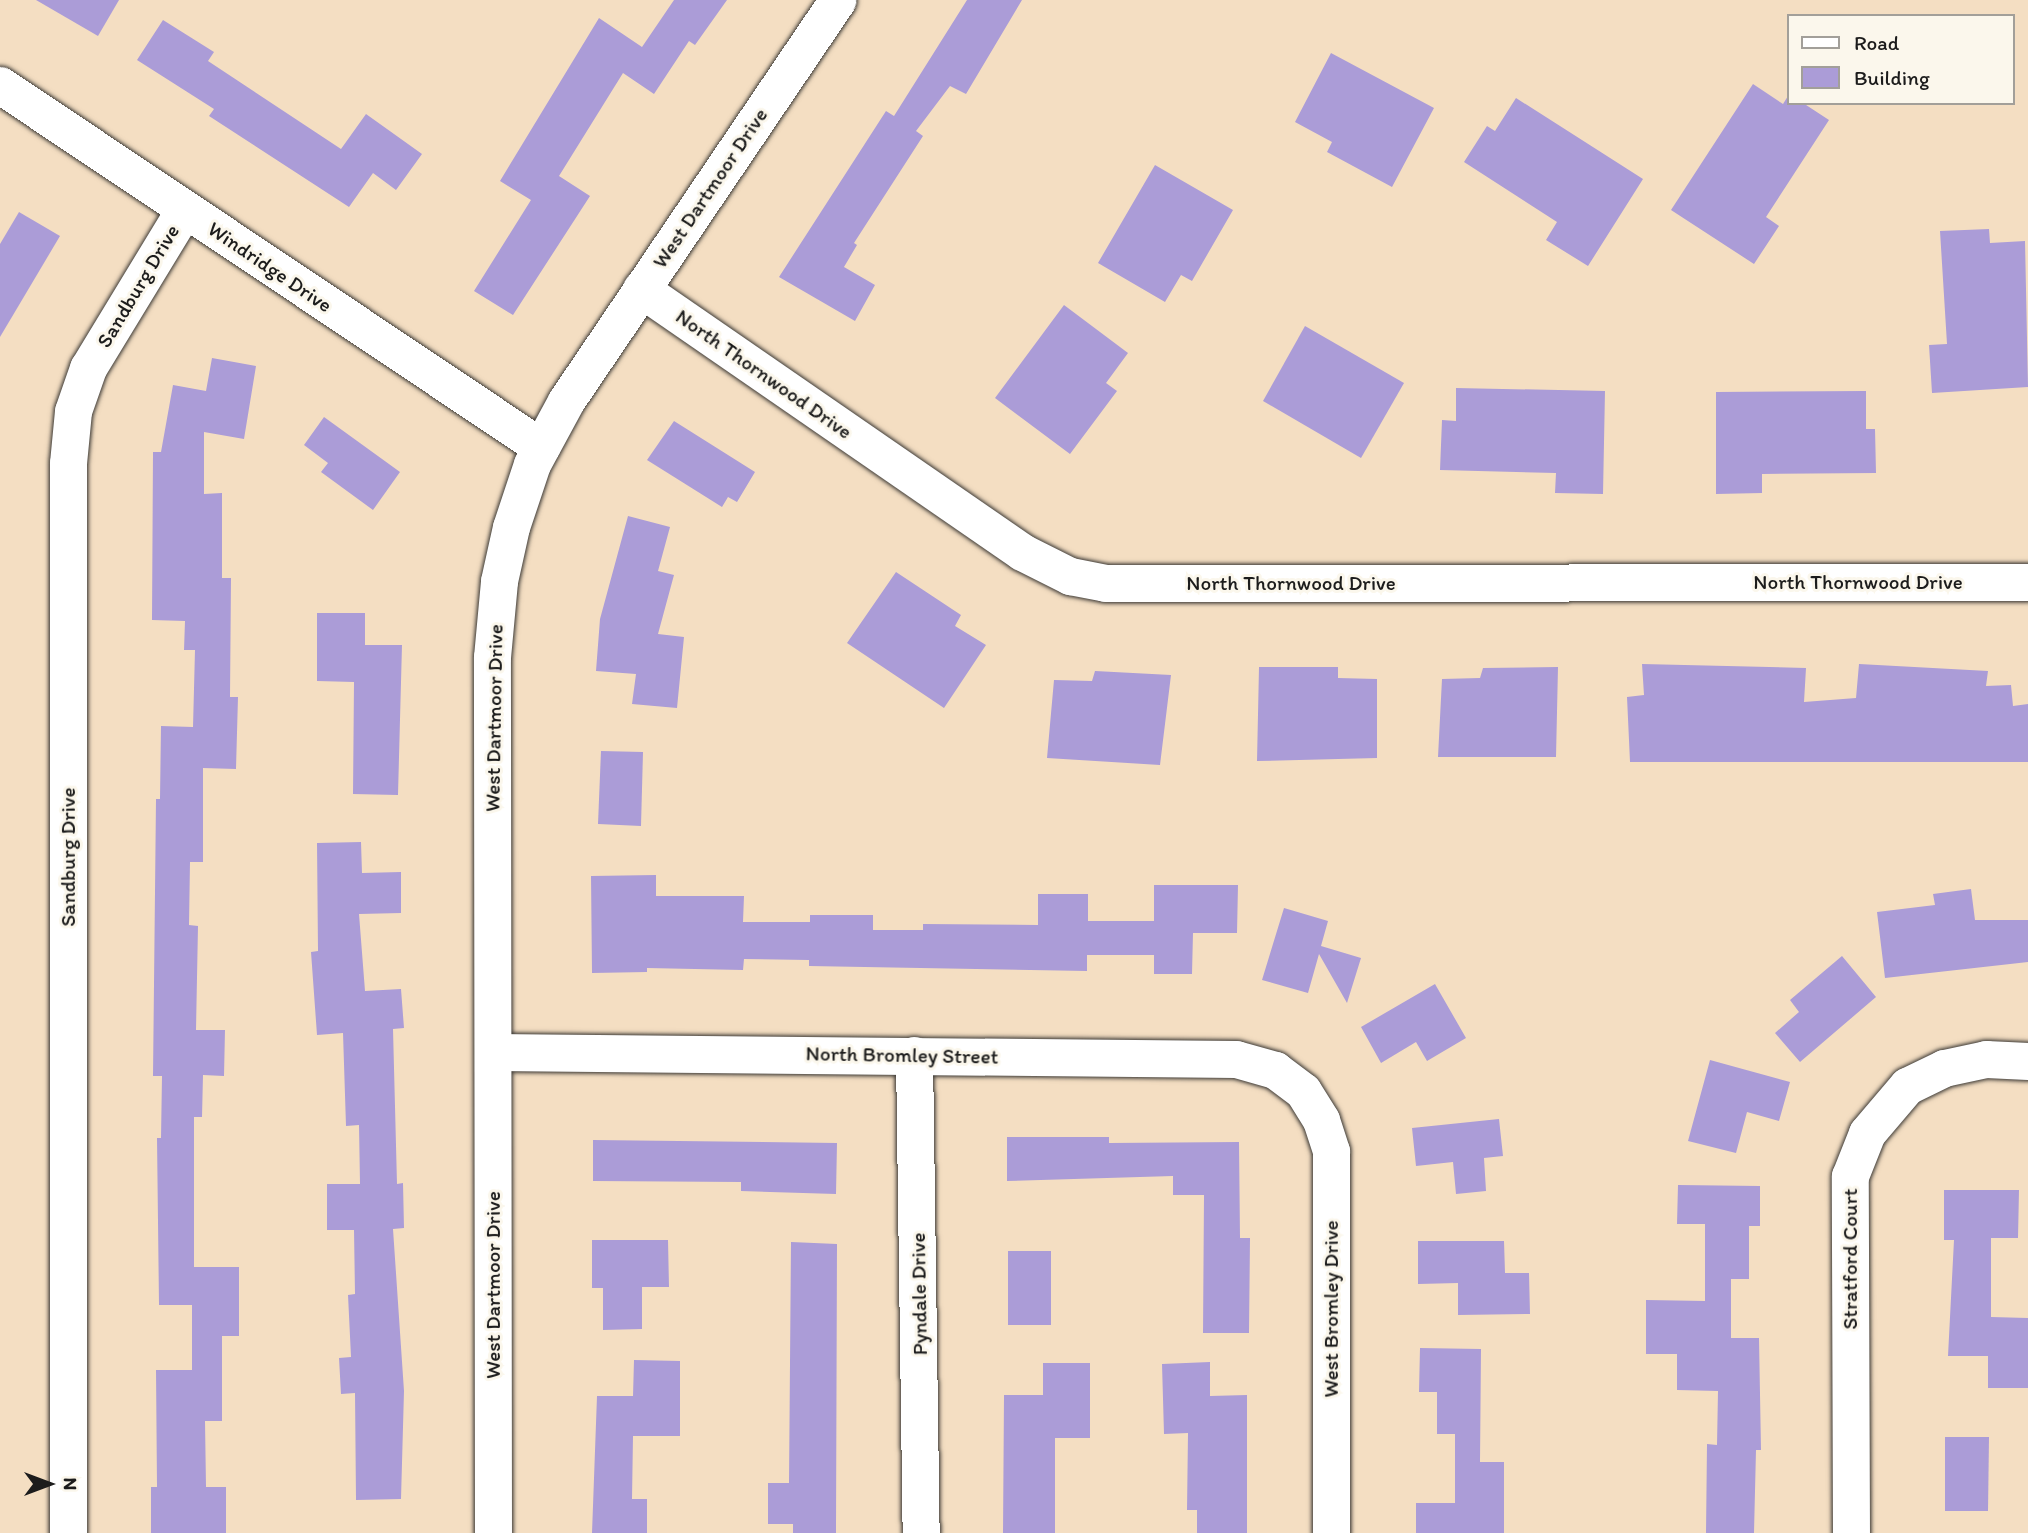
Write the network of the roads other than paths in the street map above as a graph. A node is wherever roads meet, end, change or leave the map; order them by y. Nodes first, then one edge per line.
1 (837, 0) edge
2 (0, 85) edge
3 (184, 210) junction
4 (641, 289) junction
5 (541, 447) junction
6 (2028, 582) edge
7 (493, 1052) junction
8 (914, 1055) junction
9 (2028, 1061) edge
10 (1303, 1091) joint
11 (68, 1533) edge
12 (493, 1533) edge
13 (921, 1533) edge
14 (1331, 1533) edge
15 (1851, 1533) edge

1 - 4 street, West Dartmoor Drive
2 - 3 street, Windridge Drive
3 - 5 street, Windridge Drive
3 - 11 street, Sandburg Drive
4 - 5 street, West Dartmoor Drive
4 - 6 street, North Thornwood Drive
5 - 7 street, West Dartmoor Drive
7 - 8 street, North Bromley Street
7 - 12 street, West Dartmoor Drive
8 - 10 street, North Bromley Street
8 - 13 street, Pyndale Drive
9 - 15 street, Stratford Court
10 - 14 street, West Bromley Drive

